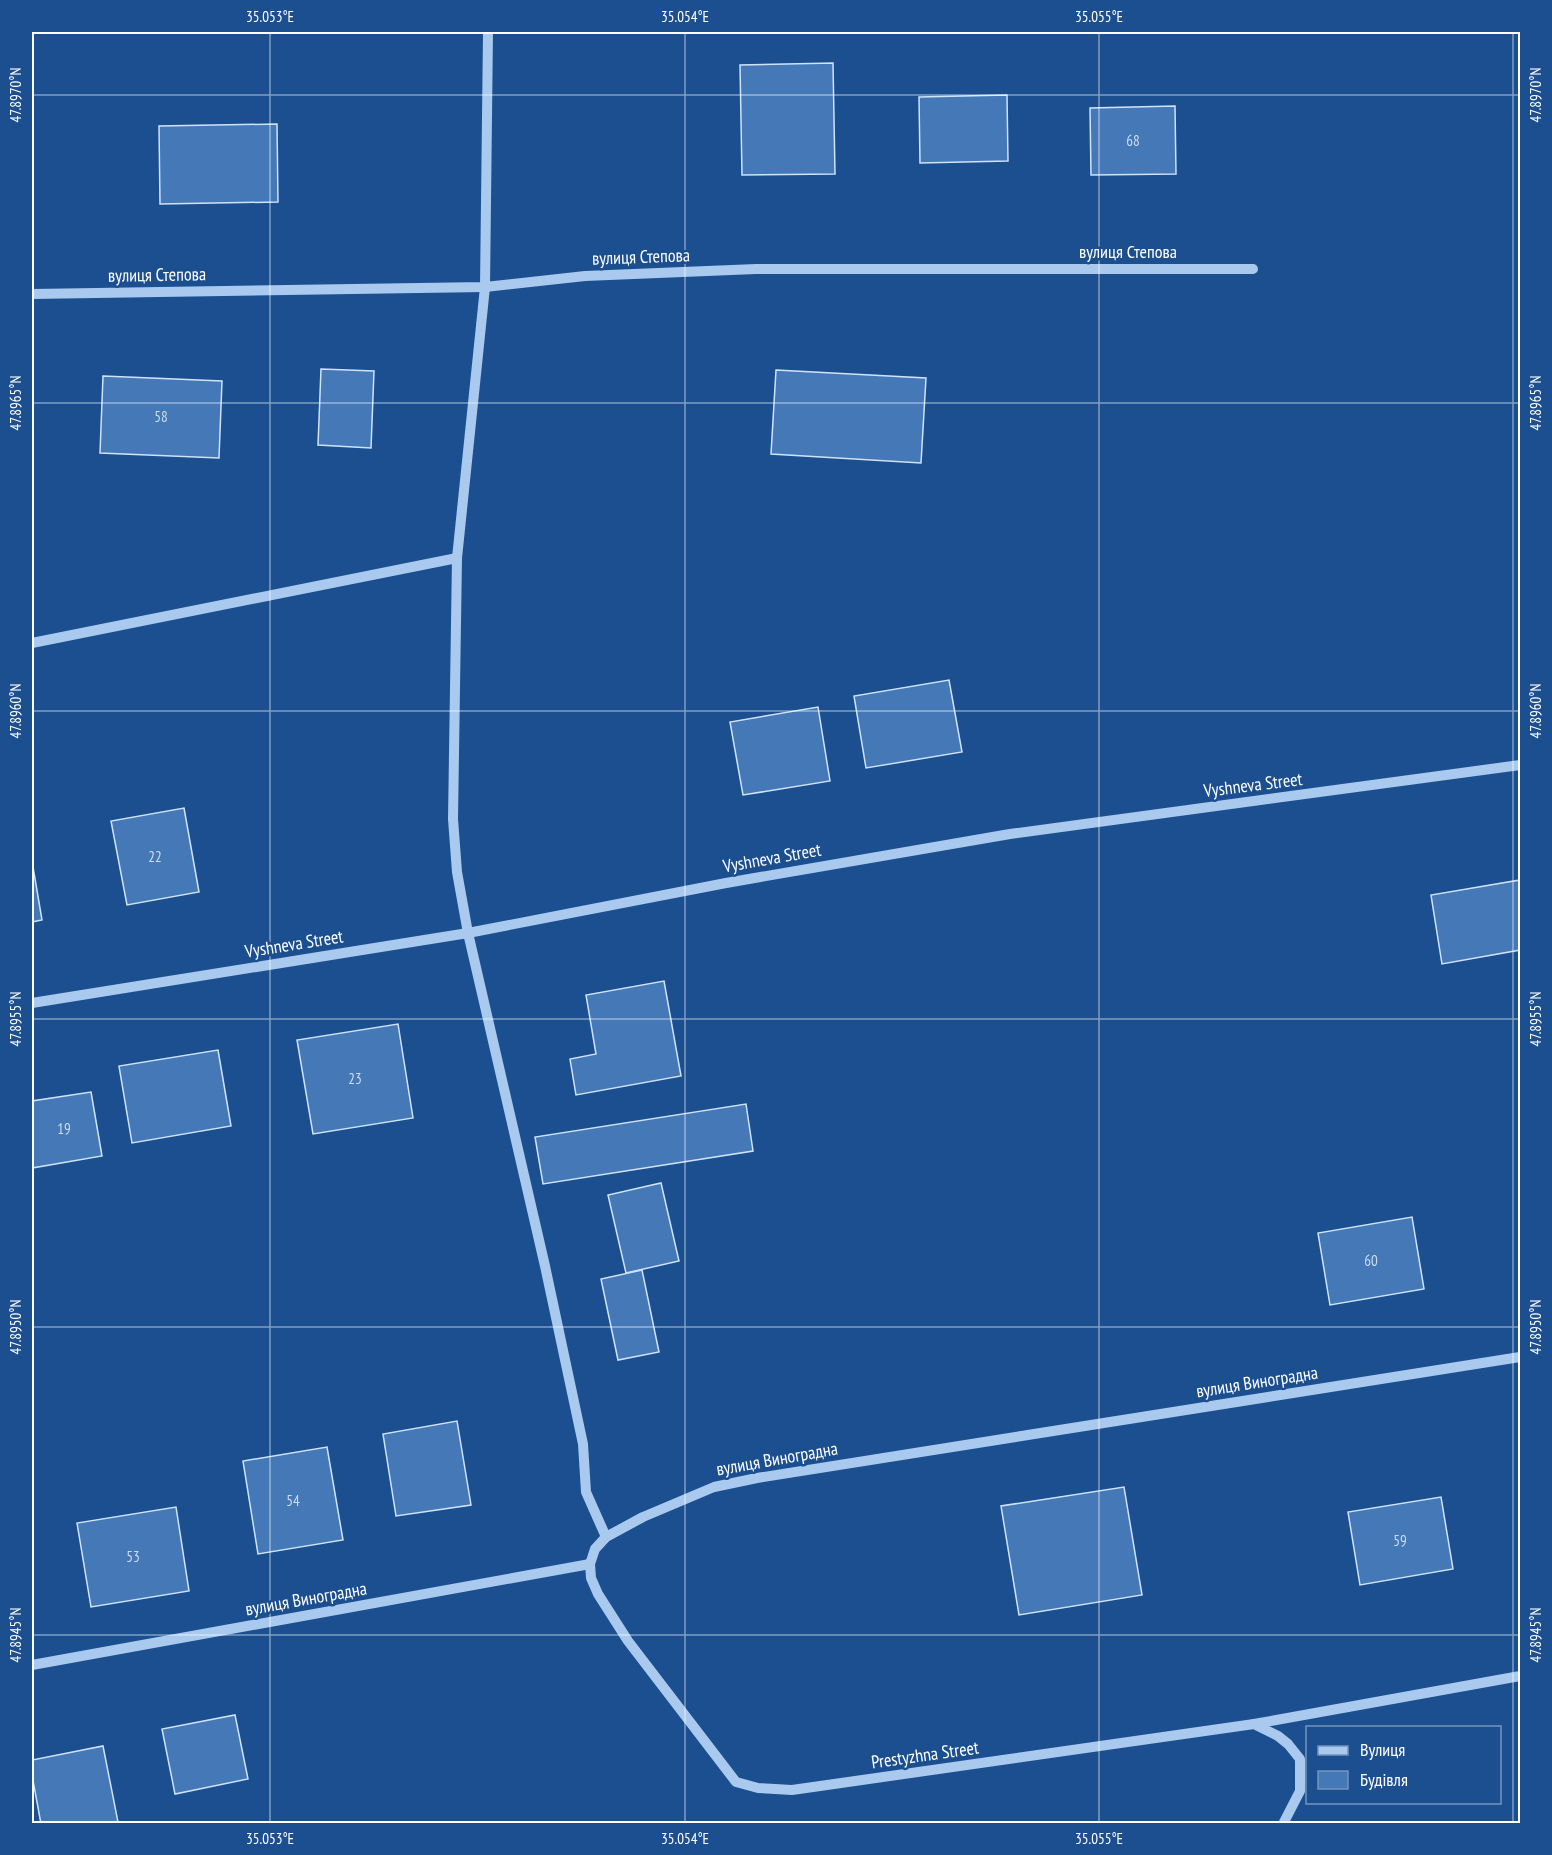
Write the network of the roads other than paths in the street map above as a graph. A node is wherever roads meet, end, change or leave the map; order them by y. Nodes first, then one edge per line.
1 (488, 32) edge
2 (1253, 269) dead end
3 (485, 287) junction
4 (32, 294) edge
5 (457, 558) junction
6 (32, 644) edge
7 (1521, 765) edge
8 (468, 933) junction
9 (32, 1003) edge
10 (1521, 1357) edge
11 (606, 1537) junction
12 (590, 1564) junction
13 (32, 1665) edge
14 (1521, 1676) edge
15 (1254, 1724) junction
16 (1283, 1824) edge

1 - 3 street
2 - 3 street, вулиця Степова
3 - 4 street, вулиця Степова
3 - 5 street
5 - 6 street
5 - 8 street
7 - 8 street, Vyshneva Street
8 - 9 street, Vyshneva Street
8 - 11 street
10 - 11 street, вулиця Виноградна
11 - 12 street
12 - 13 street, вулиця Виноградна
12 - 15 street, Prestyzhna Street
14 - 15 street, Prestyzhna Street
15 - 16 street

